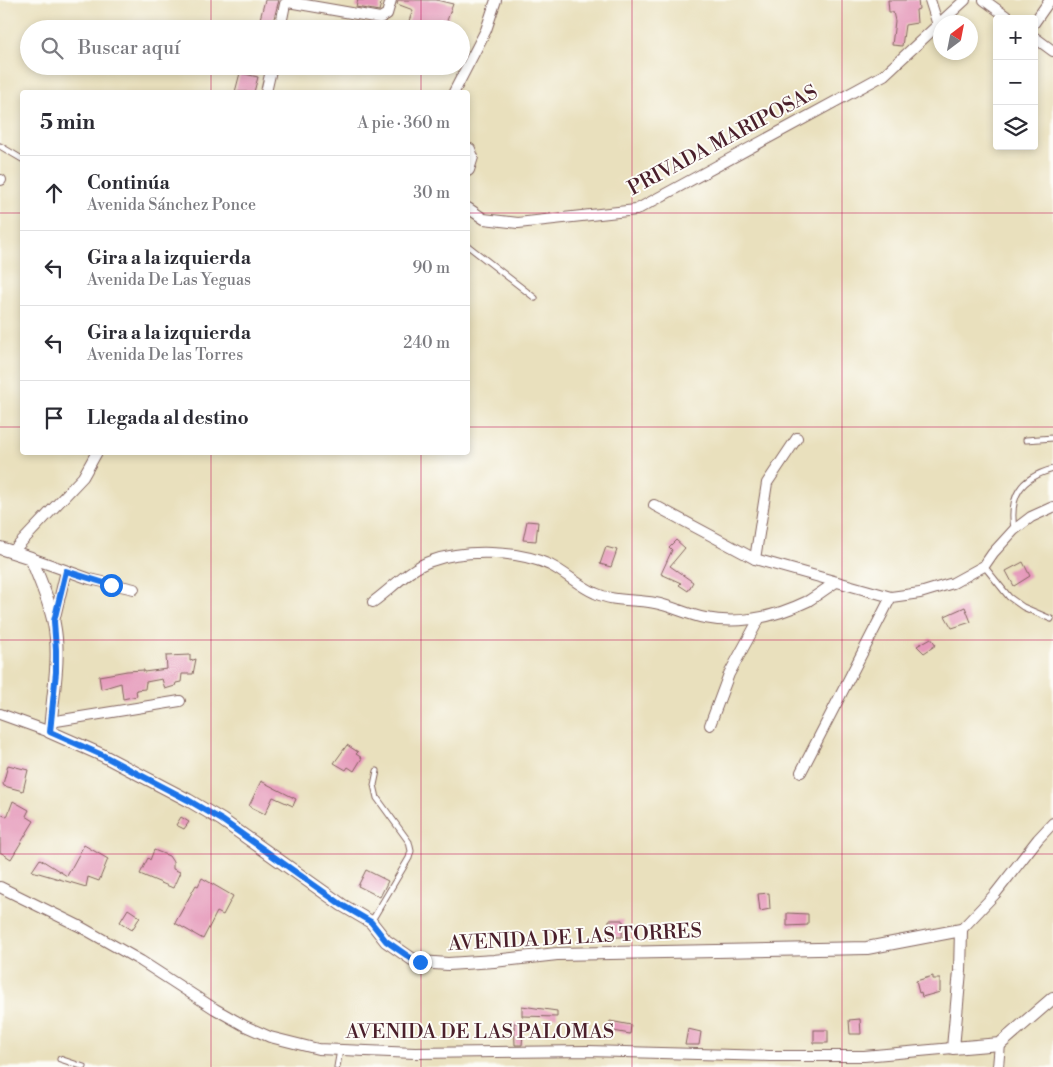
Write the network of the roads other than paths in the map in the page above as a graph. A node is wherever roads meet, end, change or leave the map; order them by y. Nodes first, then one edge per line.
1 (391, 0) edge
2 (496, 0) edge
3 (930, 0) edge
4 (965, 0) edge
5 (984, 0) edge
6 (1050, 0) edge
7 (328, 5) edge
8 (937, 15) edge
9 (949, 15) edge
10 (1005, 15) edge
11 (1038, 17) edge
12 (282, 20) edge
13 (933, 30) edge
14 (1038, 40) edge
15 (1053, 51) edge
16 (470, 61) edge
17 (270, 75) edge
18 (463, 75) edge
19 (266, 90) edge
20 (455, 90) edge
21 (0, 146) edge
22 (470, 151) edge
23 (20, 158) edge
24 (470, 167) edge
25 (470, 209) edge
26 (470, 248) edge
27 (536, 298) dead end
28 (797, 438) dead end
29 (1053, 438) edge
30 (1026, 440) dead end
31 (95, 455) edge
32 (1053, 468) edge
33 (654, 505) dead end
34 (1053, 506) edge
35 (1014, 530) junction
36 (0, 548) edge
37 (13, 551) junction
38 (31, 558) junction
39 (755, 559) junction
40 (984, 566) junction
41 (66, 571) junction
42 (836, 582) junction
43 (134, 589) dead end
44 (891, 597) junction
45 (373, 602) dead end
46 (759, 619) junction
47 (1051, 619) dead end
48 (54, 621) junction
49 (180, 700) dead end
50 (0, 714) edge
51 (710, 724) dead end
52 (50, 727) junction
53 (377, 771) dead end
54 (802, 772) dead end
55 (1053, 823) edge
56 (0, 887) edge
57 (371, 922) junction
58 (961, 930) junction
59 (1053, 998) edge
60 (1000, 1044) junction
61 (953, 1048) junction
62 (340, 1050) junction
63 (60, 1059) dead end
64 (84, 1067) edge
65 (337, 1067) edge
66 (998, 1067) edge

1 - 7 street
2 - 16 street
3 - 8 street
4 - 9 street, PRIVADA MARIPOSAS
5 - 10 street
6 - 11 street
7 - 12 street
13 - 25 street, PRIVADA MARIPOSAS
14 - 15 street
17 - 19 street
18 - 20 street
21 - 23 lane
22 - 24 street
26 - 27 lane
28 - 39 street
29 - 30 lane
31 - 37 street
32 - 35 lane
33 - 39 street
34 - 35 street
35 - 40 street
36 - 37 street
37 - 38 street
38 - 41 street
38 - 48 street
39 - 42 street
40 - 44 street
40 - 47 lane
41 - 43 street
41 - 48 street
42 - 44 street
42 - 46 street
44 - 54 street
45 - 46 street
46 - 51 street
48 - 52 street
49 - 52 street
50 - 52 street, AVENIDA DE LAS TORRES
52 - 57 street, AVENIDA DE LAS TORRES
53 - 57 lane
55 - 58 street
56 - 62 street, AVENIDA DE LAS PALOMAS
57 - 58 street, AVENIDA DE LAS TORRES
58 - 61 street
59 - 60 street
60 - 61 street, AVENIDA DE LAS PALOMAS
60 - 66 street
61 - 62 street, AVENIDA DE LAS PALOMAS
62 - 65 lane
63 - 64 lane

